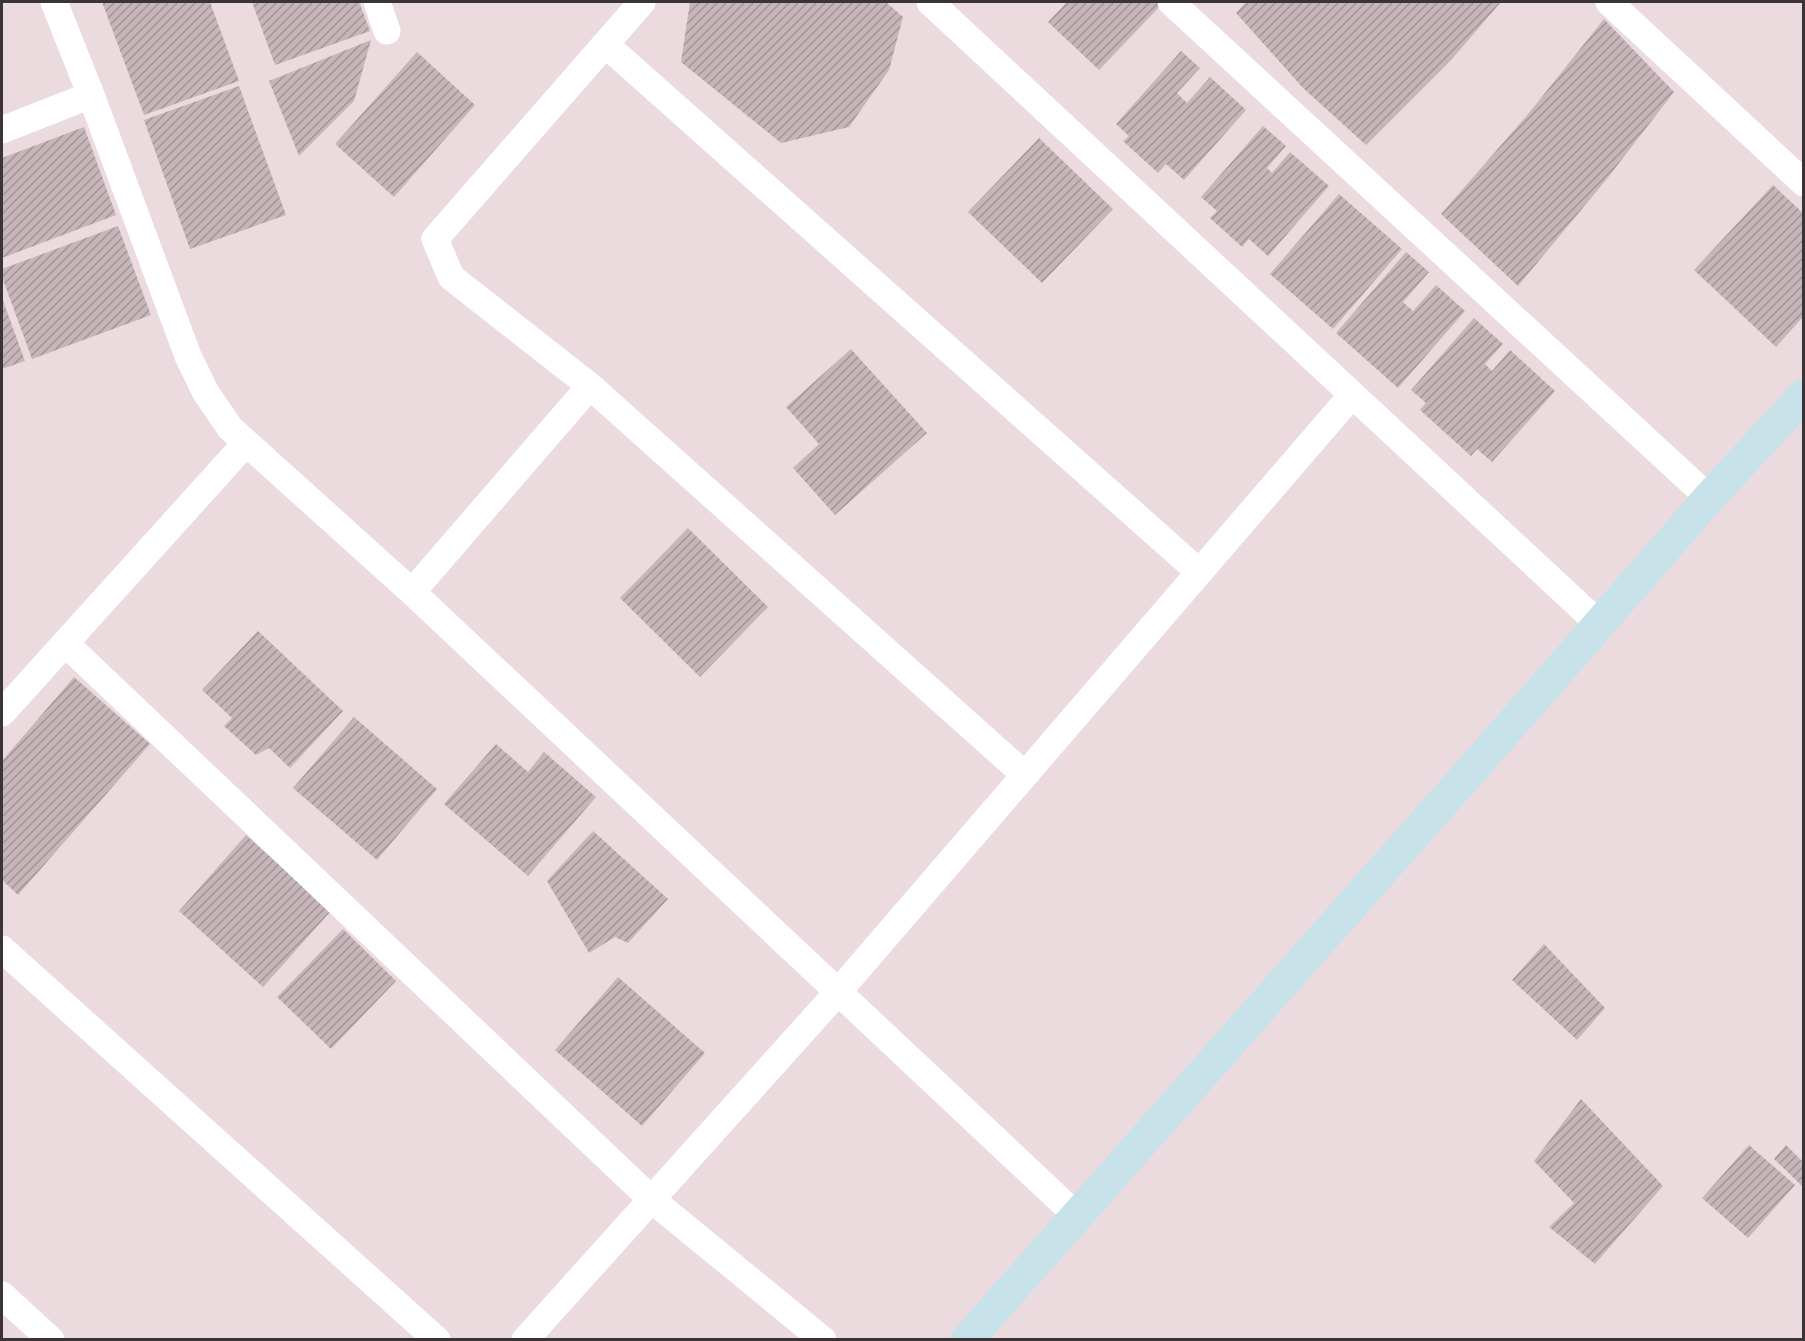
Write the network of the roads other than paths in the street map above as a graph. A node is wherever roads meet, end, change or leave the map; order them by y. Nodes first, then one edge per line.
1 (54, 2) edge
2 (377, 2) edge
3 (642, 2) edge
4 (930, 2) edge
5 (1171, 2) edge
6 (1609, 2) edge
7 (387, 31) dead end
8 (605, 44) junction
9 (91, 95) junction
10 (2, 130) edge
11 (1803, 183) edge
12 (590, 386) junction
13 (1352, 395) junction
14 (1803, 395) edge
15 (246, 443) junction
16 (1708, 498) junction
17 (1199, 573) junction
18 (412, 592) junction
19 (1599, 624) junction
20 (65, 644) junction
21 (2, 713) edge
22 (1025, 775) junction
23 (2, 949) edge
24 (838, 992) junction
25 (651, 1199) junction
26 (1077, 1216) junction
27 (2, 1295) edge
28 (51, 1340) edge
29 (437, 1340) edge
30 (525, 1340) edge
31 (823, 1340) edge
32 (968, 1340) edge

1 - 9 street
2 - 7 street
3 - 8 street
4 - 13 street
5 - 16 street
6 - 11 street
8 - 12 street
8 - 17 street
9 - 10 street
9 - 15 street
12 - 18 street
12 - 22 street
13 - 17 street
13 - 19 street
14 - 16 street
15 - 18 street
15 - 20 street
16 - 19 street
17 - 22 street
18 - 24 street
19 - 26 street
20 - 21 street
20 - 25 street
22 - 24 street
23 - 29 street
24 - 25 street
24 - 26 street
25 - 30 street
25 - 31 street
26 - 32 street
27 - 28 street

